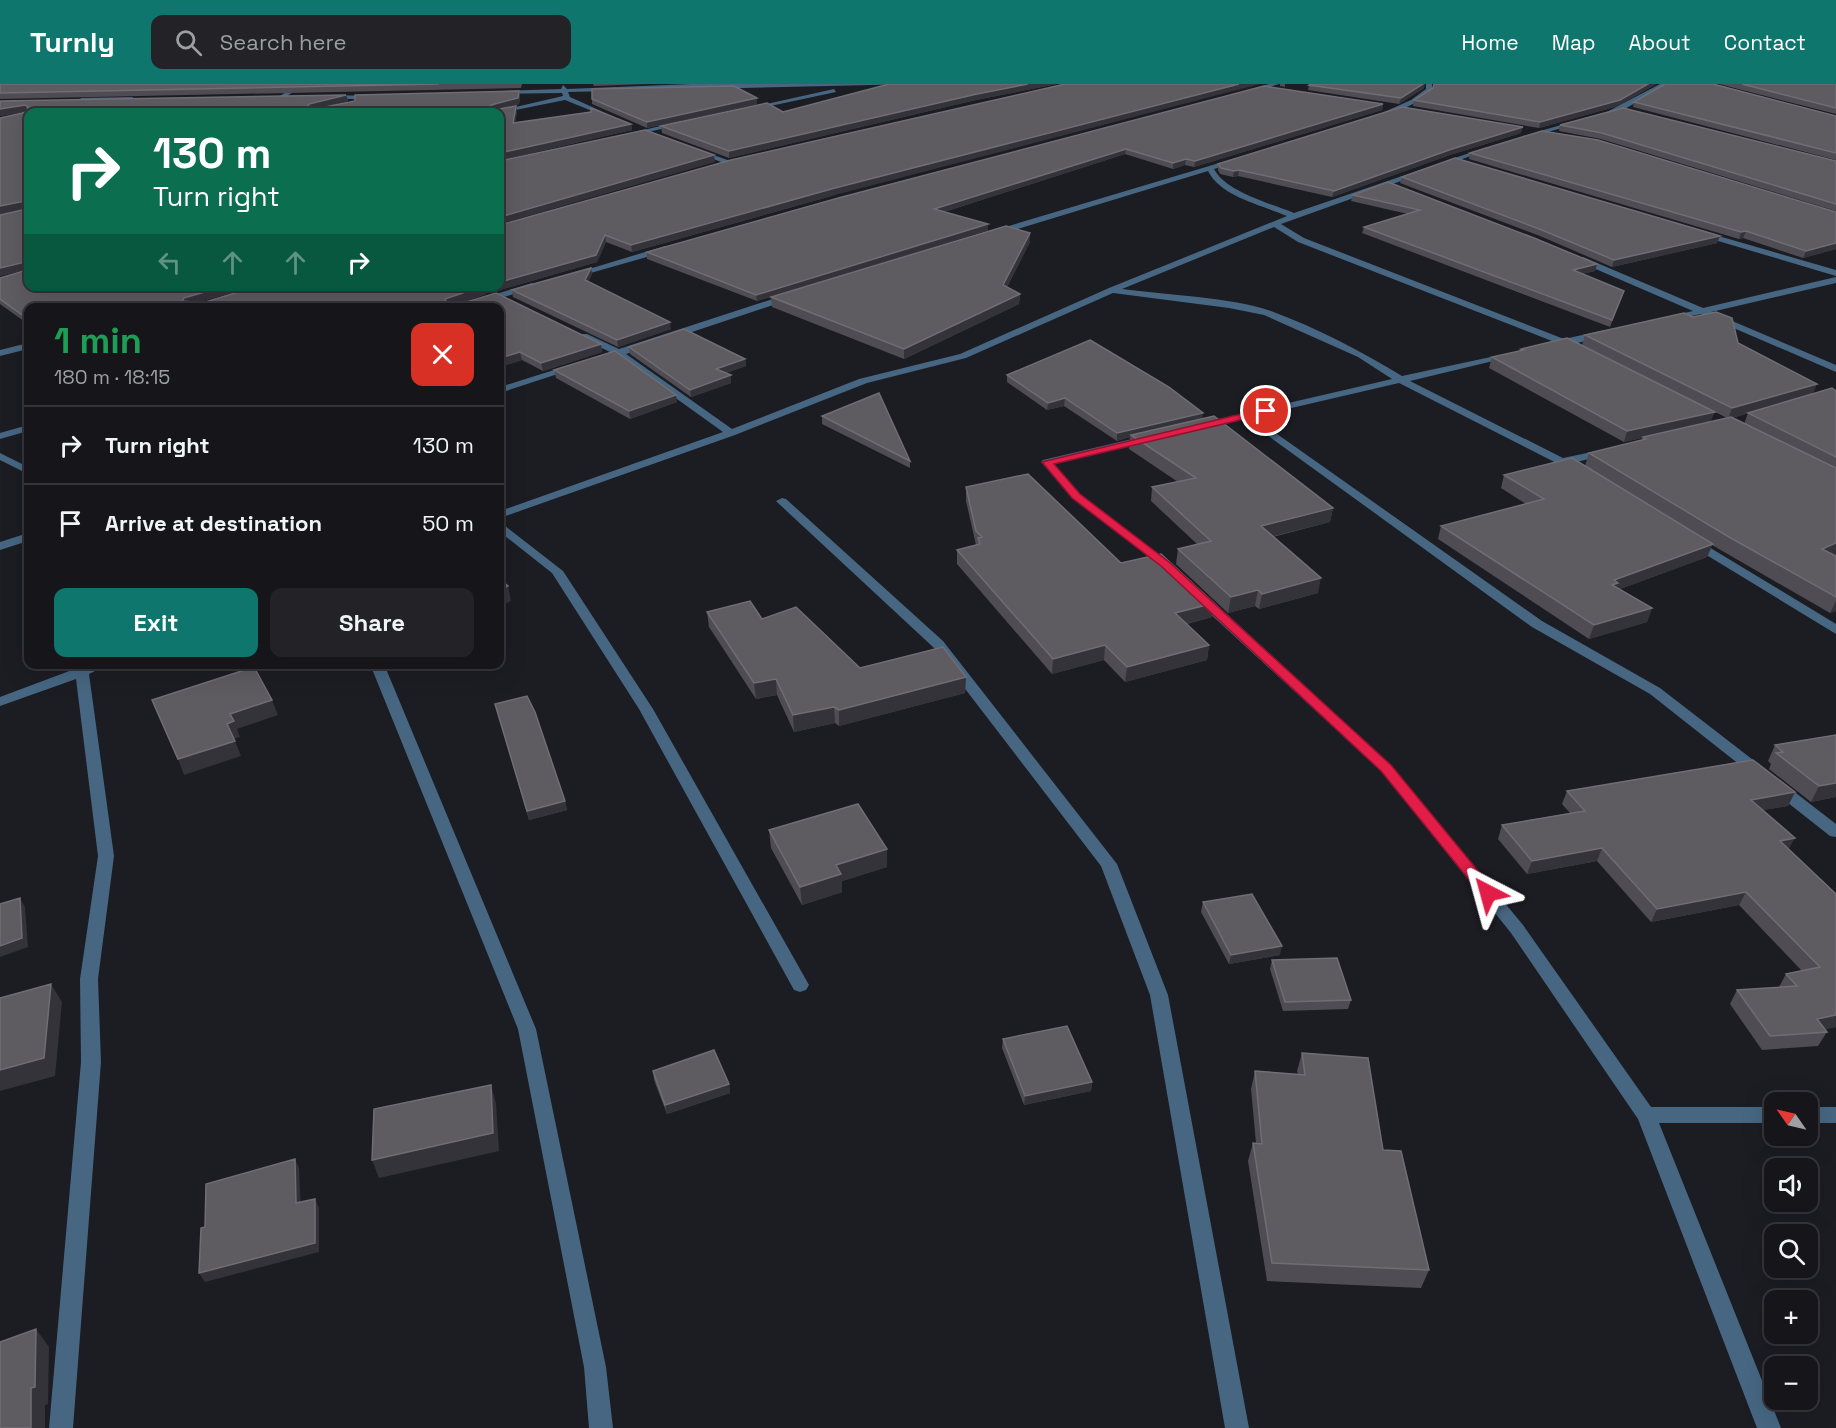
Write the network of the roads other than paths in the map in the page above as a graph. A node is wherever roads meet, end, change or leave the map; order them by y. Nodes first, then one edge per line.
1 (302, 84) edge
2 (791, 84) edge
3 (912, 84) edge
4 (1276, 84) edge
5 (1429, 84) edge
6 (1665, 84) edge
7 (863, 85) edge
8 (1262, 88) junction
9 (565, 91) edge
10 (1285, 91) edge
11 (495, 94) edge
12 (1240, 94) edge
13 (271, 97) edge
14 (282, 97) junction
15 (293, 97) edge
16 (315, 97) edge
17 (105, 99) junction
18 (138, 99) edge
19 (81, 104) junction
20 (347, 105) edge
21 (1378, 105) edge
22 (90, 108) edge
23 (1401, 108) junction
24 (1621, 109) junction
25 (504, 110) edge
26 (745, 110) edge
27 (1413, 110) edge
28 (1632, 111) edge
29 (1379, 115) edge
30 (622, 121) edge
31 (689, 122) edge
32 (633, 126) edge
33 (1516, 128) edge
34 (644, 131) junction
35 (1539, 132) junction
36 (654, 135) edge
37 (622, 136) edge
38 (1563, 136) edge
39 (1518, 139) edge
40 (1497, 145) edge
41 (686, 147) edge
42 (1250, 156) edge
43 (1454, 159) junction
44 (740, 160) edge
45 (729, 162) junction
46 (717, 165) edge
47 (1476, 165) edge
48 (1210, 168) junction
49 (1387, 183) junction
50 (1398, 187) edge
51 (1294, 216) junction
52 (1275, 224) junction
53 (1694, 231) edge
54 (987, 236) edge
55 (669, 248) edge
56 (1569, 254) edge
57 (1836, 273) edge
58 (567, 277) edge
59 (1836, 280) edge
60 (544, 283) edge
61 (1112, 290) junction
62 (490, 291) edge
63 (804, 292) edge
64 (498, 295) junction
65 (470, 303) edge
66 (518, 304) edge
67 (1700, 312) junction
68 (1654, 322) edge
69 (1620, 329) edge
70 (579, 333) edge
71 (1563, 342) junction
72 (24, 347) edge
73 (1540, 347) edge
74 (1584, 352) edge
75 (0, 353) edge
76 (619, 353) junction
77 (1517, 353) edge
78 (1836, 369) edge
79 (1401, 380) junction
80 (504, 389) edge
81 (1244, 416) junction
82 (1191, 428) edge
83 (24, 429) edge
84 (731, 433) junction
85 (0, 436) edge
86 (1157, 436) edge
87 (1622, 448) edge
88 (0, 456) edge
89 (1564, 461) junction
90 (24, 469) edge
91 (1594, 480) edge
92 (782, 501) dead end
93 (504, 514) edge
94 (504, 528) edge
95 (1685, 536) edge
96 (24, 538) edge
97 (0, 546) edge
98 (1836, 630) edge
99 (90, 669) edge
100 (379, 669) edge
101 (82, 672) junction
102 (0, 702) edge
103 (1836, 832) edge
104 (800, 985) dead end
105 (1646, 1115) junction
106 (1764, 1115) edge
107 (1818, 1115) edge
108 (1836, 1115) edge
109 (61, 1428) edge
110 (601, 1428) edge
111 (1237, 1428) edge
112 (1769, 1428) edge

1 - 14 street
2 - 7 street
2 - 9 street
3 - 7 street
4 - 8 street
5 - 23 street
6 - 24 street
7 - 26 street
8 - 10 street
8 - 12 street
9 - 11 street
9 - 25 street
9 - 30 street
13 - 14 street
14 - 15 street
16 - 20 street
17 - 18 street
17 - 19 street
17 - 19 street
19 - 22 street
21 - 23 street
23 - 27 street
23 - 29 street
24 - 28 street
24 - 35 street
31 - 34 street
32 - 34 street
33 - 35 street
34 - 36 street
34 - 37 street
35 - 38 street
35 - 39 street
40 - 43 street
41 - 45 street
42 - 48 street
43 - 47 street
43 - 49 street
44 - 45 street
45 - 46 street
48 - 51 street
48 - 54 street
49 - 50 street
49 - 51 street
51 - 52 street
52 - 61 street
52 - 71 street
53 - 57 street
55 - 58 street
56 - 67 street
59 - 67 street
60 - 64 street
61 - 79 street
61 - 84 street
62 - 64 street
63 - 76 street
64 - 65 street
64 - 66 street
67 - 68 street
67 - 78 street
69 - 71 street
70 - 76 street
71 - 73 street
71 - 74 street
72 - 75 street
76 - 80 street
76 - 84 street
77 - 79 street
79 - 81 street
79 - 89 street
81 - 82 street
81 - 103 street
83 - 85 street
84 - 93 street
86 - 105 street
87 - 89 street
88 - 90 street
89 - 91 street
92 - 111 street
94 - 104 street
95 - 98 street
96 - 97 street
99 - 101 street
100 - 110 street
101 - 102 street
101 - 109 street
105 - 106 street
105 - 112 street
107 - 108 street

